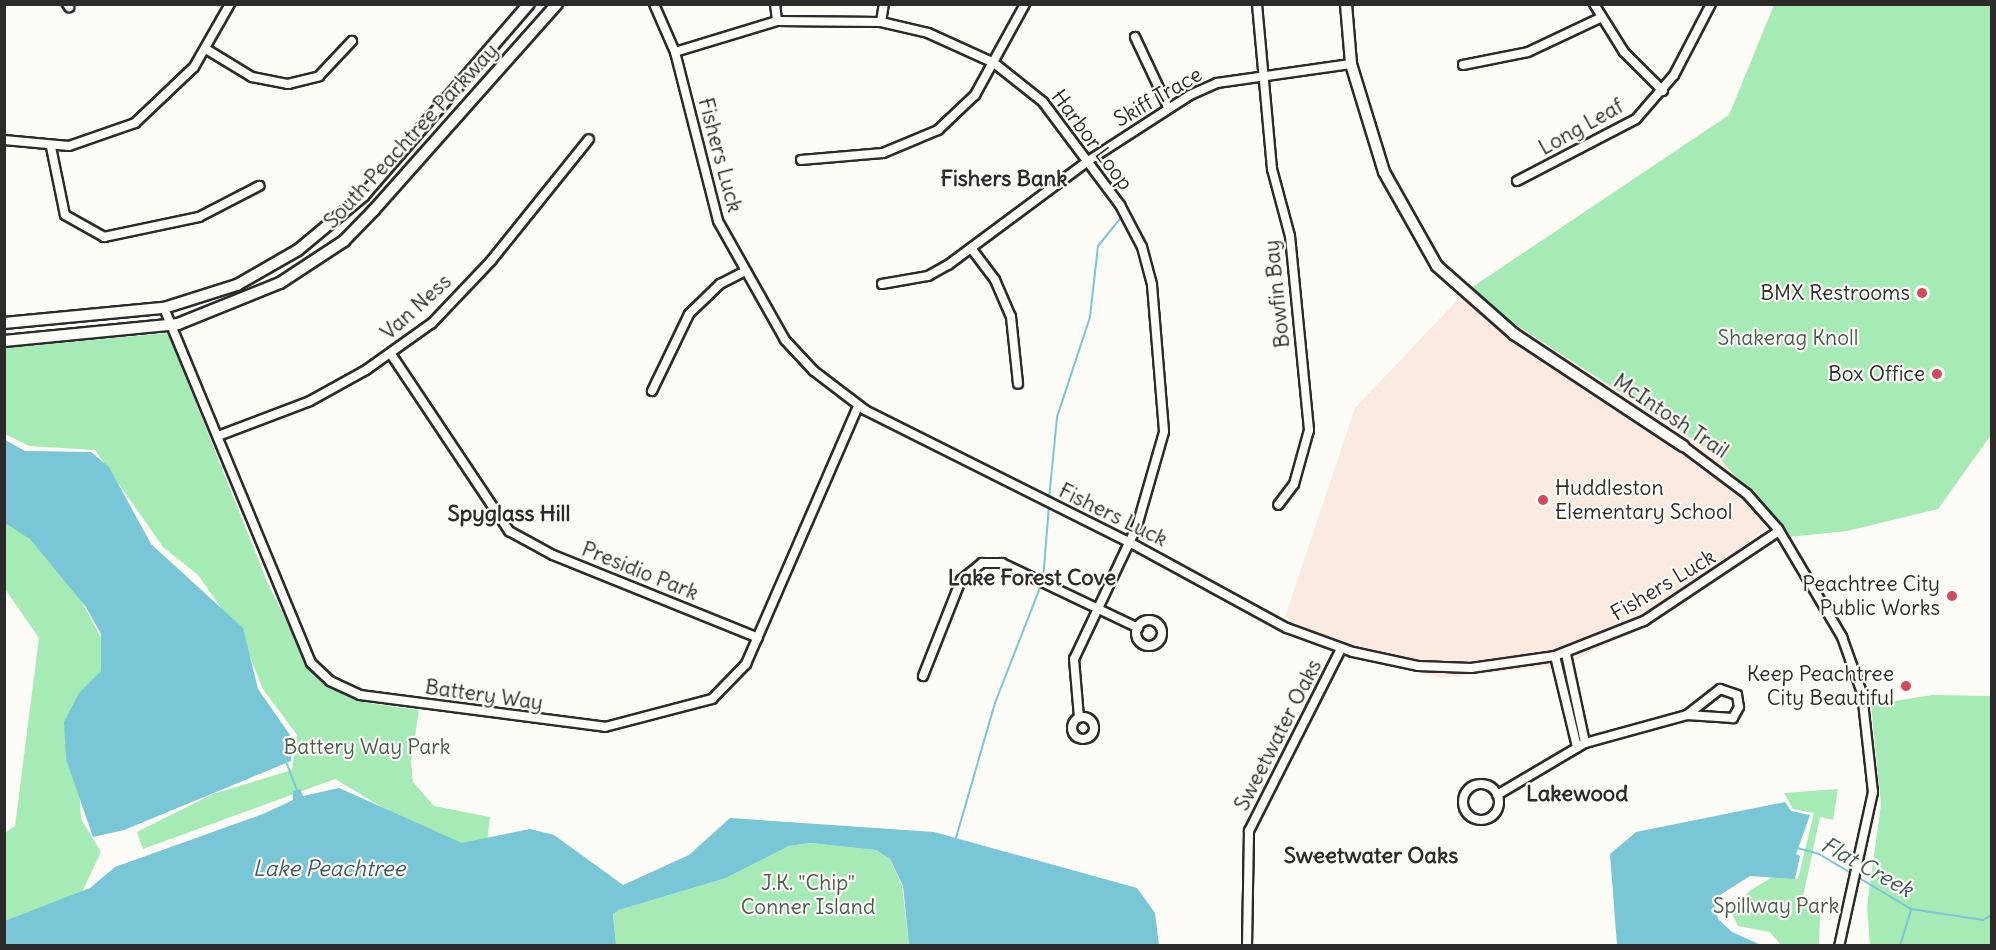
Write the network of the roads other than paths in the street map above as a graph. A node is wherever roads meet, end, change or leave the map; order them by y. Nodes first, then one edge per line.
1 (230, 4) edge
2 (529, 4) edge
3 (556, 4) edge
4 (654, 4) edge
5 (775, 4) edge
6 (884, 4) edge
7 (1025, 4) edge
8 (1257, 4) edge
9 (1346, 4) edge
10 (1594, 4) edge
11 (1711, 4) edge
12 (1600, 18) junction
13 (777, 21) junction
14 (881, 22) junction
15 (1134, 37) dead end
16 (352, 42) dead end
17 (206, 50) junction
18 (675, 52) junction
19 (994, 63) junction
20 (1351, 64) junction
21 (1463, 64) dead end
22 (1263, 75) junction
23 (1662, 91) junction
24 (1168, 107) junction
25 (589, 139) dead end
26 (4, 141) edge
27 (51, 147) junction
28 (801, 160) dead end
29 (1088, 161) junction
30 (1517, 181) dead end
31 (259, 186) dead end
32 (971, 248) junction
33 (744, 272) junction
34 (882, 284) dead end
35 (164, 308) junction
36 (4, 323) edge
37 (171, 325) junction
38 (4, 341) edge
39 (392, 354) junction
40 (1018, 384) dead end
41 (652, 391) dead end
42 (858, 406) junction
43 (218, 436) junction
44 (1683, 446) joint
45 (1278, 505) dead end
46 (1779, 531) junction
47 (1130, 542) junction
48 (1097, 609) junction
49 (1138, 628) dead end
50 (758, 638) junction
51 (1341, 649) junction
52 (1566, 654) junction
53 (1556, 656) junction
54 (923, 676) dead end
55 (1687, 715) junction
56 (1079, 717) dead end
57 (1581, 745) junction
58 (1497, 795) junction
59 (1247, 945) edge
60 (1839, 945) edge

1 - 17 street
2 - 35 main road, South Peachtree Parkway
3 - 37 main road, South Peachtree Parkway
4 - 18 street, Fishers Luck
5 - 13 street
6 - 14 street
7 - 19 street
8 - 22 street, Bowfin Bay
9 - 20 main road, McIntosh Trail
10 - 12 street
11 - 23 street, Long Leaf
12 - 21 street
12 - 23 street
13 - 14 street, Harbor Loop
13 - 18 street, Harbor Loop
14 - 19 street, Harbor Loop
15 - 24 street
16 - 17 street
17 - 27 street
18 - 33 street, Fishers Luck
19 - 28 street
19 - 29 street, Harbor Loop
20 - 22 street, Skiff Trace
20 - 44 main road, McIntosh Trail
22 - 24 street, Skiff Trace
22 - 45 street, Bowfin Bay
23 - 30 street, Long Leaf
24 - 29 street, Skiff Trace
25 - 39 street, Van Ness
26 - 27 street
27 - 31 street
29 - 32 street, Skiff Trace
29 - 47 street, Harbor Loop
32 - 34 street, Skiff Trace
32 - 40 street
33 - 41 street
33 - 42 street, Fishers Luck
35 - 36 main road, South Peachtree Parkway
35 - 37 street, Battery Way
37 - 38 main road, South Peachtree Parkway
37 - 43 street, Battery Way
39 - 43 street, Van Ness
39 - 50 street, Presidio Park
42 - 47 street, Fishers Luck
42 - 50 street, Battery Way
43 - 50 street, Battery Way
44 - 46 street, McIntosh Trail
46 - 52 street, Fishers Luck
46 - 60 street, McIntosh Trail
47 - 48 street, Harbor Loop
47 - 51 street, Fishers Luck
48 - 49 street
48 - 54 street
48 - 56 street, Harbor Loop
51 - 53 street, Fishers Luck
51 - 59 street, Sweetwater Oaks
52 - 53 street, Fishers Luck
52 - 57 street
53 - 57 street
55 - 55 street
55 - 57 street
57 - 58 street
58 - 58 street

